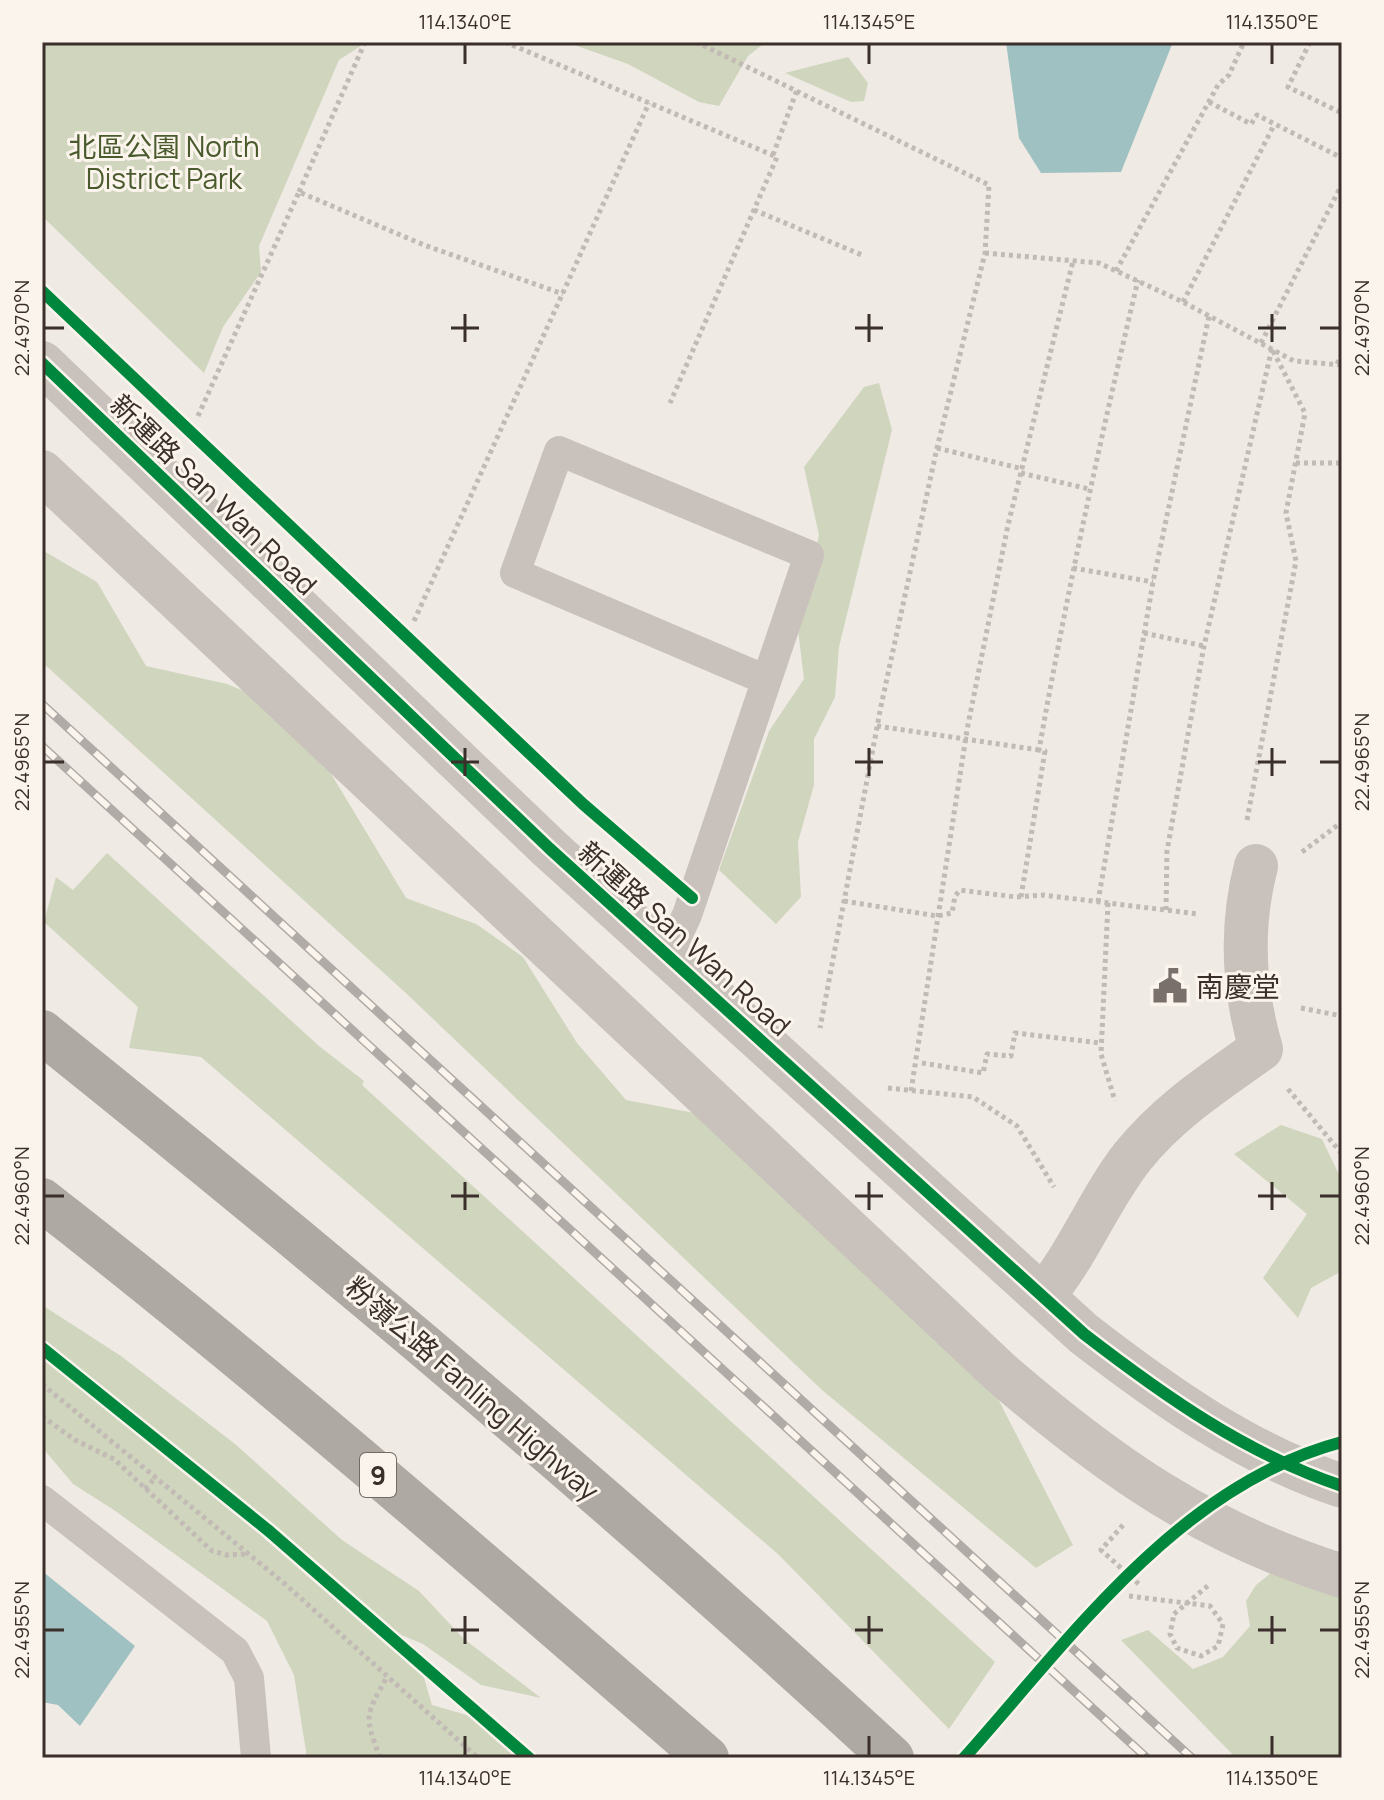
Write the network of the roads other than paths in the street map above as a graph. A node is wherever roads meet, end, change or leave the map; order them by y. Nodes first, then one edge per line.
1 (42, 363) edge
2 (42, 472) edge
3 (766, 680) junction
4 (1252, 888) road end
5 (669, 953) junction
6 (42, 1032) edge
7 (42, 1200) edge
8 (1043, 1296) junction
9 (1342, 1486) edge
10 (42, 1500) edge
11 (1342, 1576) edge
12 (256, 1758) edge
13 (707, 1758) edge
14 (892, 1758) edge

1 - 5 street, 新運路 San Wan Road
2 - 11 street
3 - 3 lane
3 - 5 lane
4 - 8 street
5 - 8 street, 新運路 San Wan Road
6 - 14 highway, 粉嶺公路 Fanling Highway
7 - 13 highway, 9
8 - 9 street, 新運路 San Wan Road
10 - 12 lane

